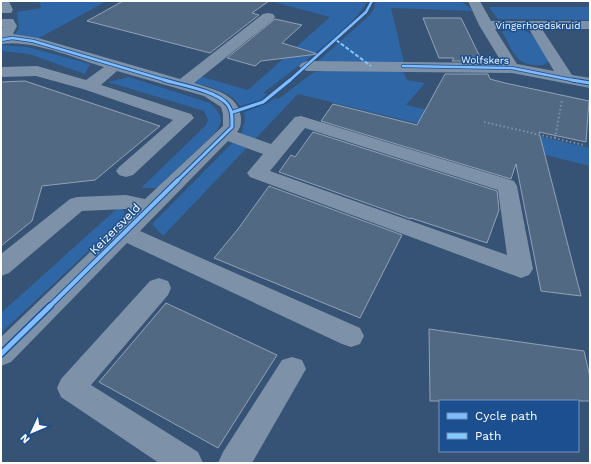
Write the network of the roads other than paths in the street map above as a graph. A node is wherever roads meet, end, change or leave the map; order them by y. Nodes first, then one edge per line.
1 (474, 1) edge
2 (268, 17) dead end
3 (3, 23) edge
4 (486, 25) junction
5 (533, 25) junction
6 (590, 25) edge
7 (115, 66) junction
8 (307, 66) dead end
9 (512, 68) junction
10 (1, 72) edge
11 (566, 78) junction
12 (590, 83) edge
13 (182, 85) junction
14 (89, 86) junction
15 (225, 134) junction
16 (275, 152) junction
17 (126, 171) dead end
18 (151, 208) junction
19 (125, 233) junction
20 (1, 267) edge
21 (159, 288) dead end
22 (351, 336) dead end
23 (1, 354) edge
24 (292, 369) dead end
25 (187, 463) edge
26 (234, 463) edge

1 - 4 street
2 - 13 street
3 - 7 street, Keizersveld
4 - 5 street, Vingerhoedskruid
4 - 9 street
5 - 6 street, Vingerhoedskruid
5 - 11 street
7 - 13 street, Keizersveld
7 - 14 street
8 - 9 street, Wolfskers
9 - 11 street, Wolfskers
10 - 14 street
11 - 12 street, Wolfskers
13 - 15 street, Keizersveld
14 - 17 street
15 - 16 street
15 - 18 street, Keizersveld
16 - 16 street
18 - 19 street, Keizersveld
18 - 20 street
19 - 22 street
19 - 23 street, Keizersveld
21 - 25 street
24 - 26 street

